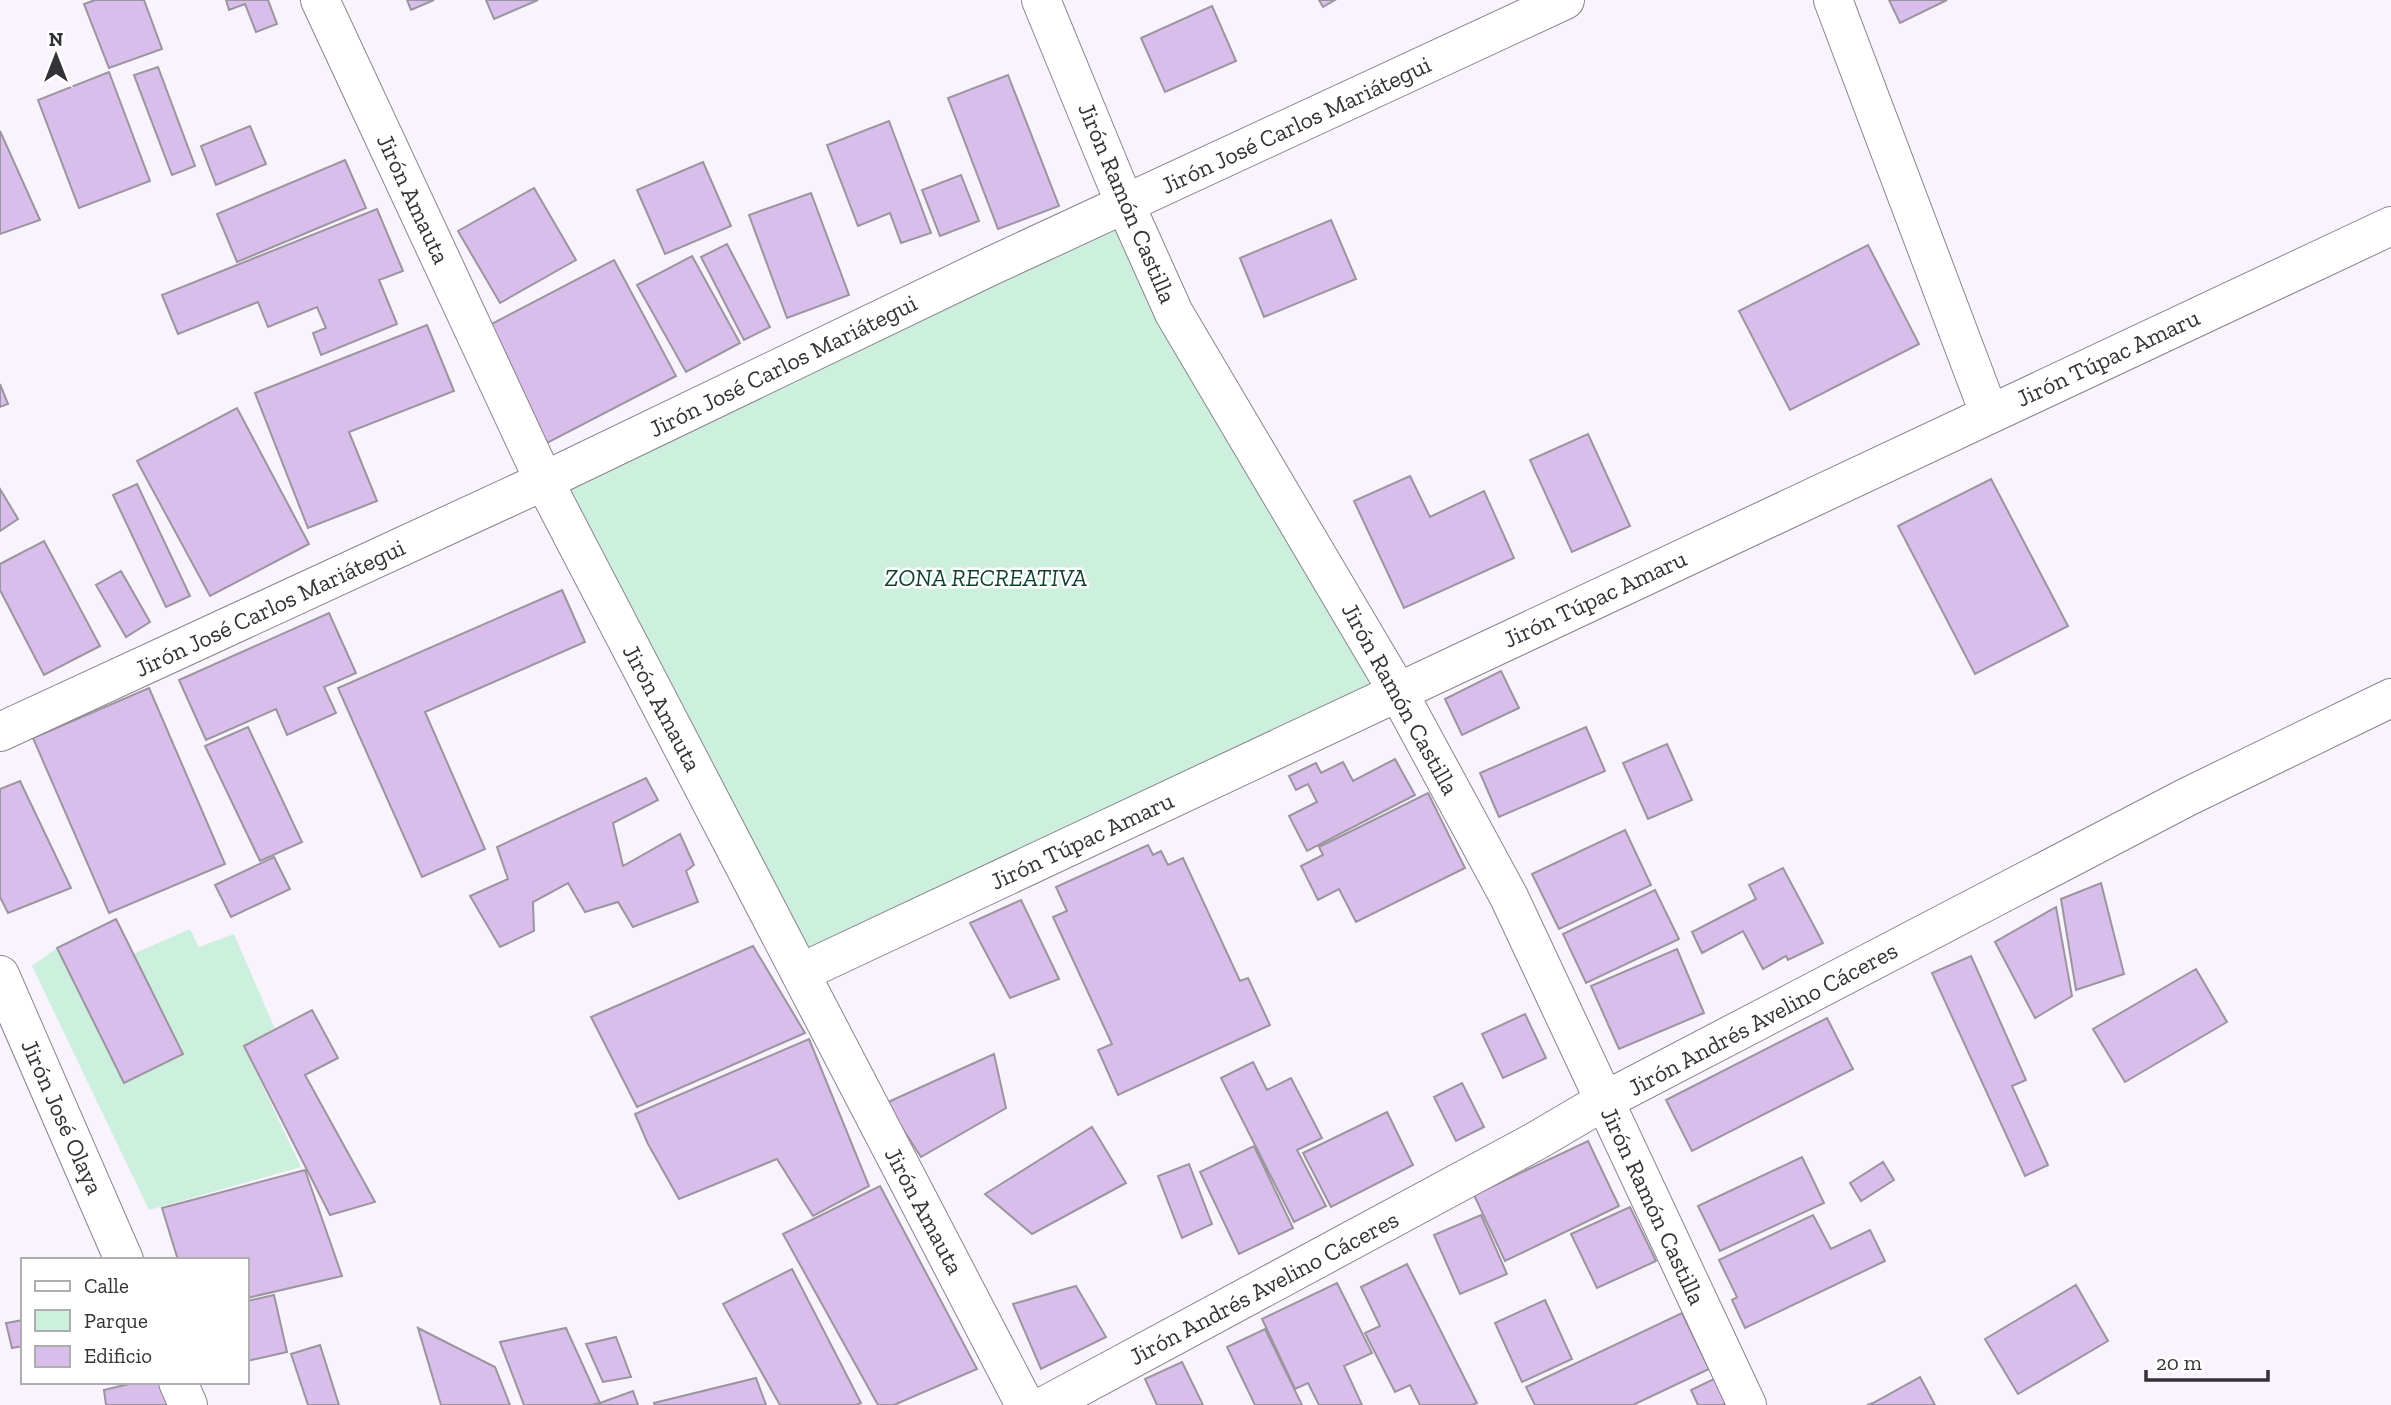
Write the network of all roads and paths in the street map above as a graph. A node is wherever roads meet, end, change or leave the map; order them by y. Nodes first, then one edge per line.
1 (320, 0) edge
2 (1041, 0) edge
3 (1566, 0) edge
4 (1833, 0) edge
5 (1125, 204) junction
6 (2391, 226) edge
7 (1989, 413) junction
8 (544, 481) junction
9 (1398, 692) junction
10 (2391, 698) edge
11 (0, 732) edge
12 (800, 973) junction
13 (0, 975) edge
14 (1604, 1101) junction
15 (123, 1258) edge
16 (179, 1384) edge
17 (188, 1405) edge
18 (1025, 1405) edge
19 (1046, 1405) edge
20 (1747, 1405) edge

1 - 8 street, Jirón Amauta
2 - 5 street, Jirón Ramón Castilla
3 - 5 street, Jirón José Carlos Mariátegui
4 - 7 street
5 - 8 street, Jirón José Carlos Mariátegui
5 - 9 street, Jirón Ramón Castilla
6 - 7 street, Jirón Túpac Amaru
7 - 9 street, Jirón Túpac Amaru
8 - 11 street, Jirón José Carlos Mariátegui
8 - 12 street, Jirón Amauta
9 - 12 street, Jirón Túpac Amaru
9 - 14 street, Jirón Ramón Castilla
10 - 14 street, Jirón Andrés Avelino Cáceres
12 - 18 street, Jirón Amauta
13 - 15 street, Jirón José Olaya
14 - 19 street, Jirón Andrés Avelino Cáceres
14 - 20 street, Jirón Ramón Castilla
16 - 17 street

